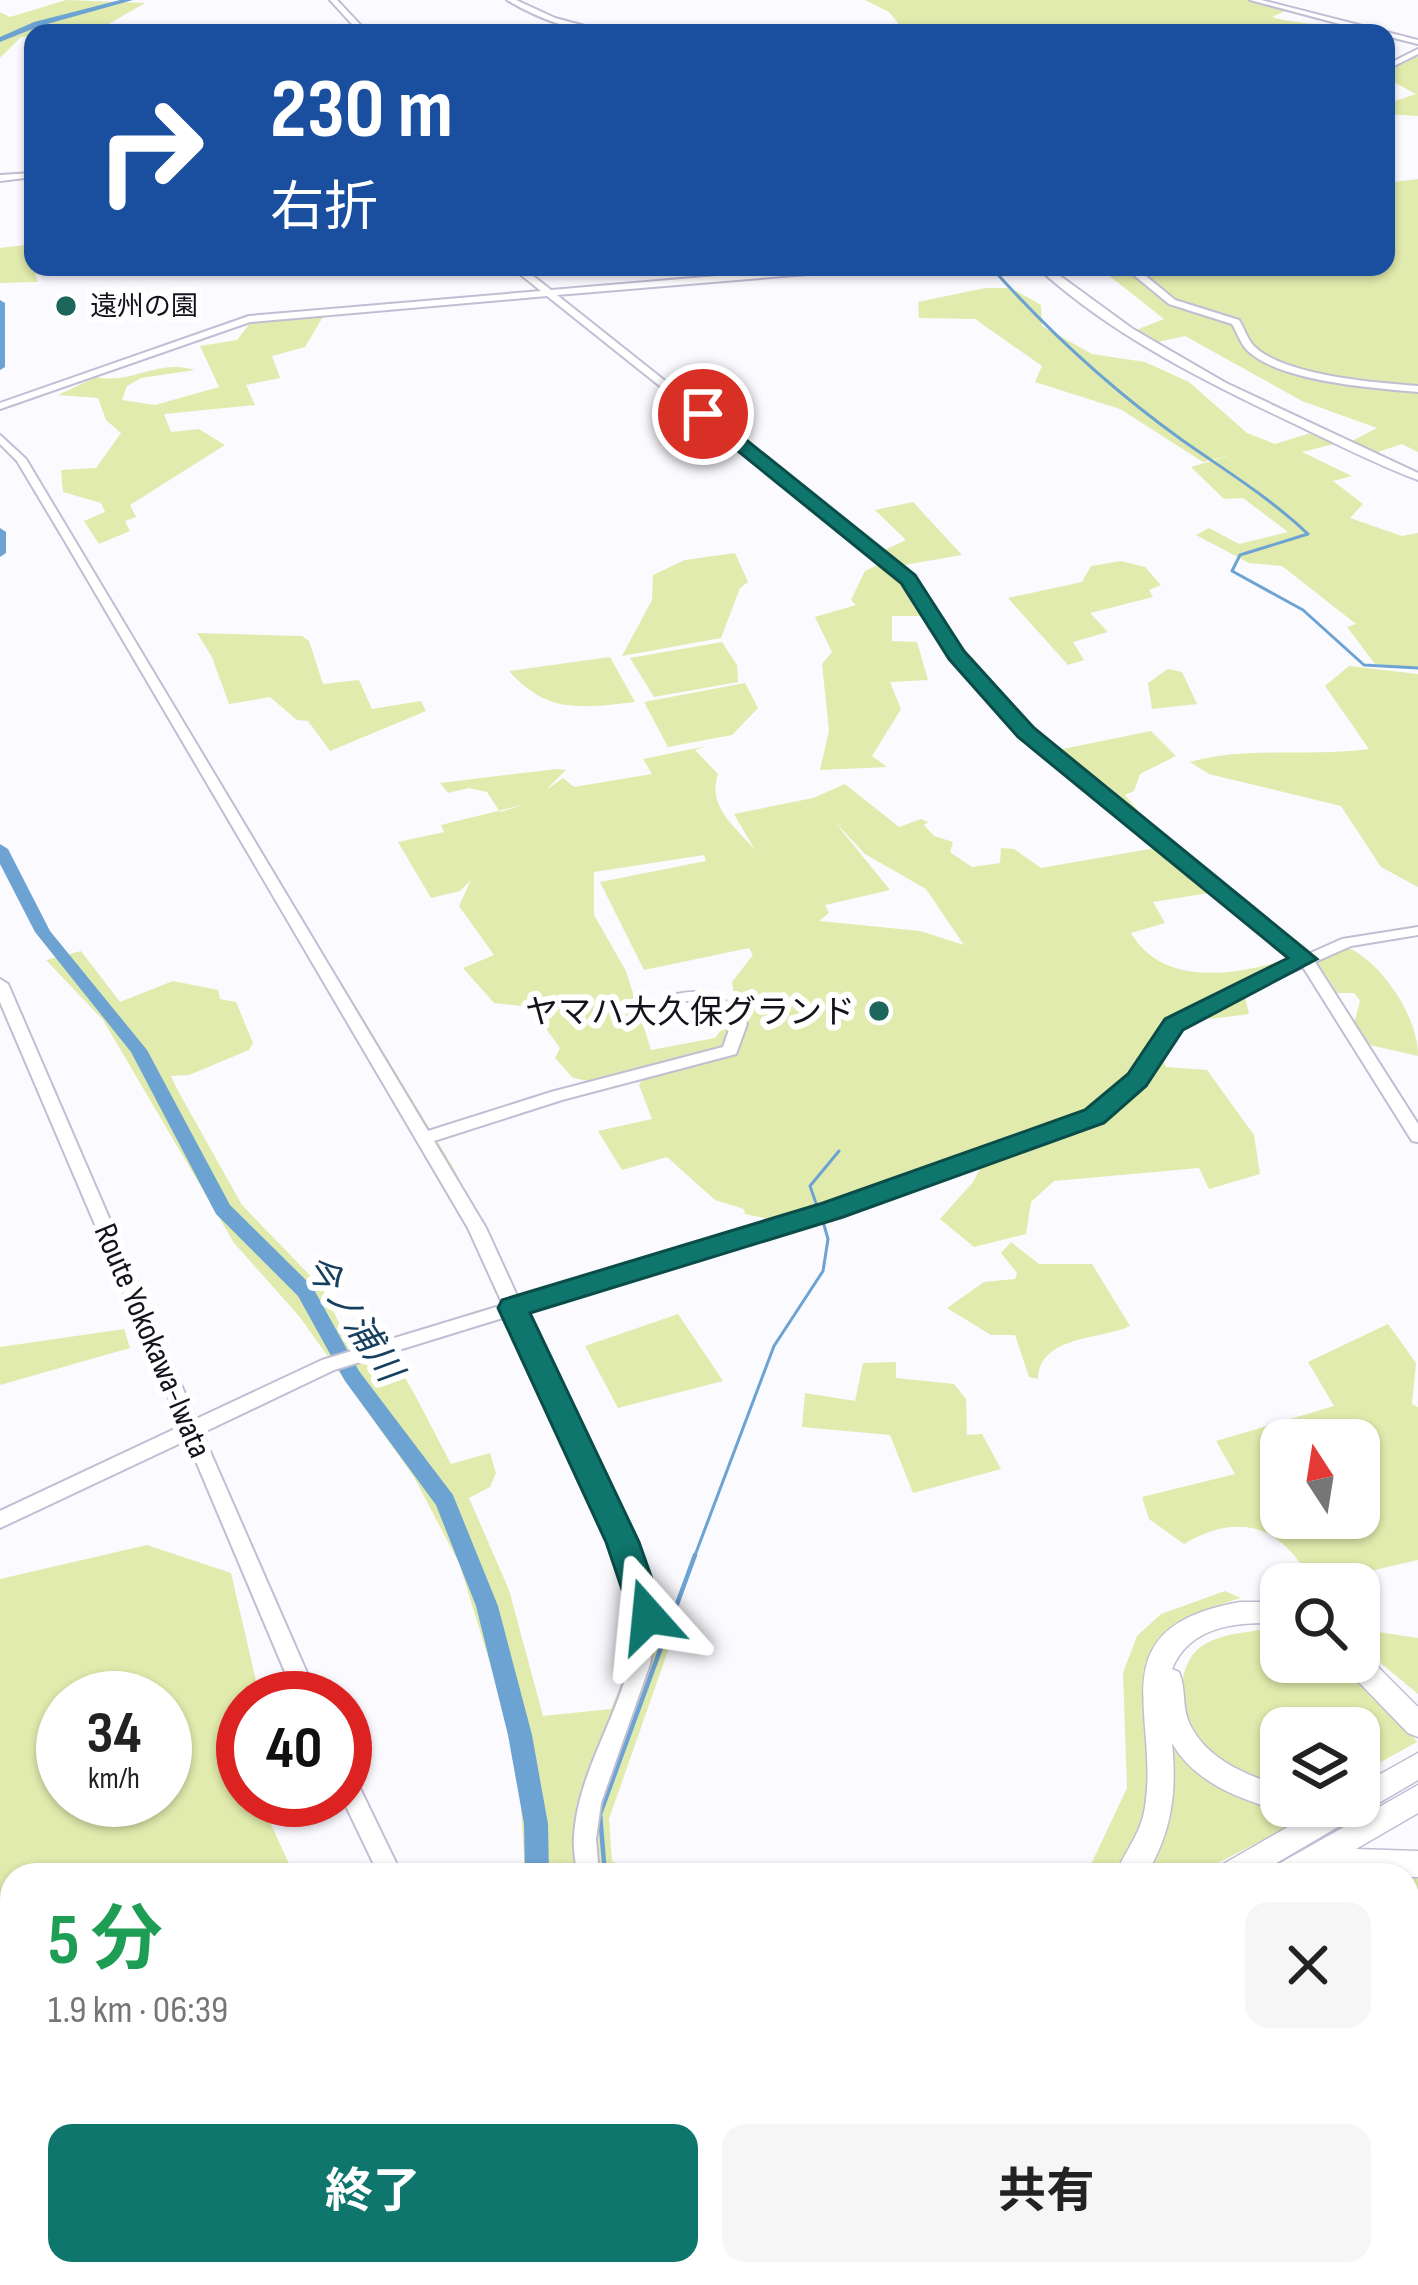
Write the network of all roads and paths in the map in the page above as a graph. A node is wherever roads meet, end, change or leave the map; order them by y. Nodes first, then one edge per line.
1 (333, 0) edge
2 (510, 0) edge
3 (1253, 0) edge
4 (356, 24) edge
5 (570, 24) edge
6 (1348, 24) edge
7 (528, 276) edge
8 (762, 276) edge
9 (1053, 276) edge
10 (1141, 276) edge
11 (554, 296) junction
12 (1418, 389) edge
13 (0, 406) edge
14 (0, 438) edge
15 (1418, 478) edge
16 (1418, 931) edge
17 (1304, 959) junction
18 (0, 984) edge
19 (682, 997) dead end
20 (424, 1138) junction
21 (1418, 1138) edge
22 (513, 1308) junction
23 (190, 1426) junction
24 (0, 1520) edge
25 (1260, 1612) edge
26 (1260, 1620) edge
27 (295, 1671) edge
28 (1380, 1671) edge
29 (1377, 1683) edge
30 (1418, 1707) edge
31 (1418, 1725) edge
32 (1418, 1765) edge
33 (1380, 1779) edge
34 (1380, 1788) edge
35 (1260, 1792) edge
36 (1418, 1798) edge
37 (368, 1827) edge
38 (1314, 1827) edge
39 (385, 1863) edge
40 (585, 1863) edge
41 (1137, 1863) edge
42 (1251, 1863) edge
43 (1306, 1863) edge
44 (1347, 1863) edge
45 (1384, 1863) edge

1 - 4 street
2 - 5 street
3 - 6 street
7 - 11 street
8 - 11 street
9 - 15 street
10 - 12 street
11 - 13 street
11 - 17 street
14 - 20 street
16 - 17 street
17 - 21 street
17 - 22 street
18 - 23 street, Route Yokokawa-Iwata
19 - 20 street
20 - 22 street
22 - 23 street
22 - 40 street
23 - 24 street
23 - 27 street, Route Yokokawa-Iwata
25 - 41 highway
26 - 35 highway
28 - 30 highway
29 - 31 highway
32 - 33 highway
32 - 34 highway
36 - 43 highway
37 - 39 street
38 - 42 highway
44 - 45 highway

